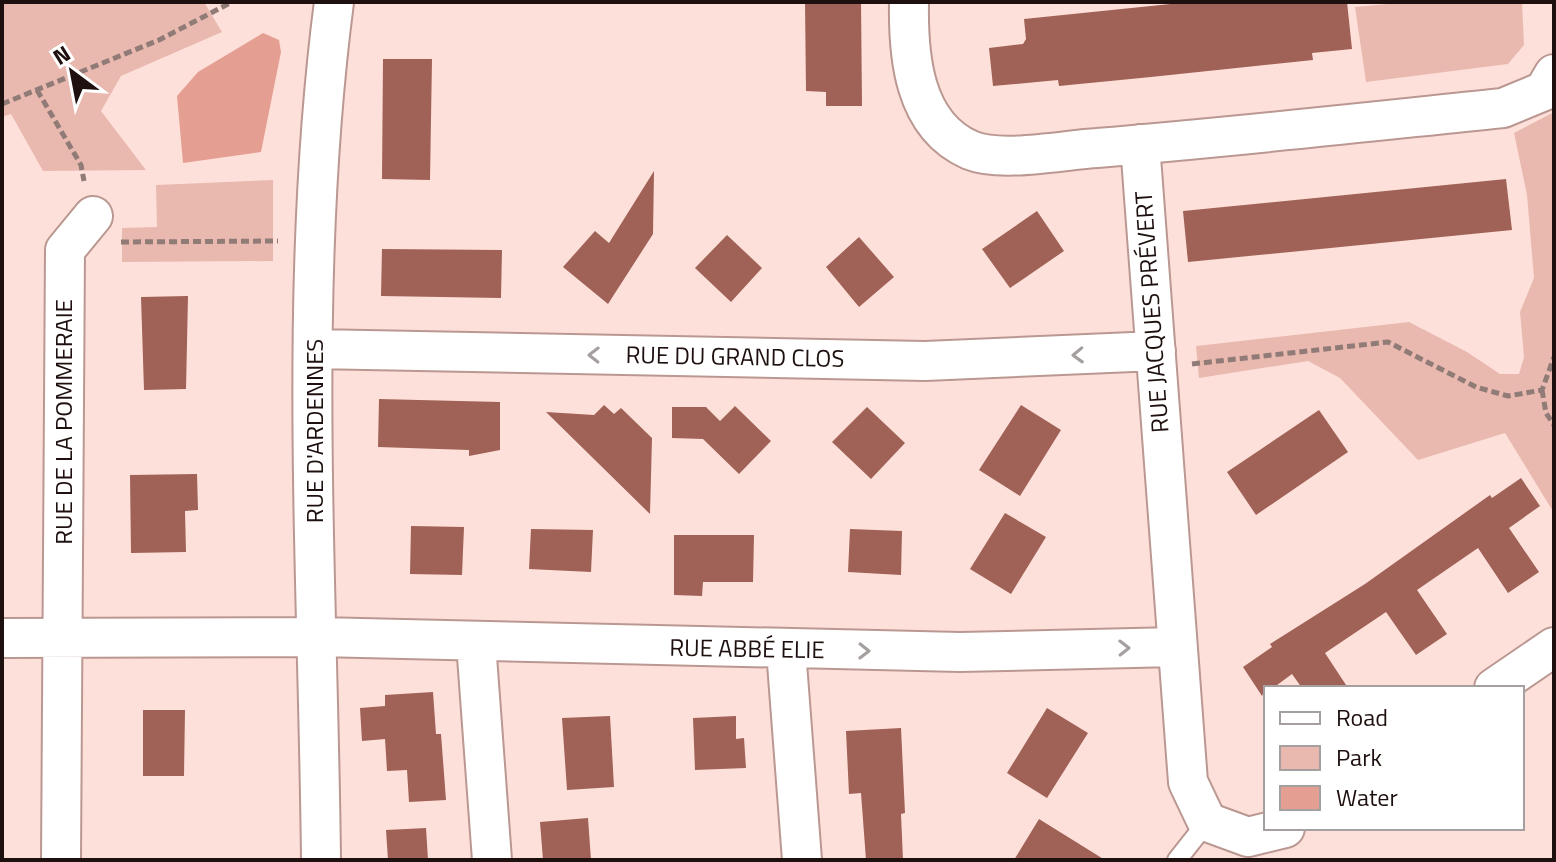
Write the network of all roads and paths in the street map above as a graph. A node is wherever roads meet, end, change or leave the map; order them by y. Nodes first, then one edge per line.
1 (232, 2) edge
2 (334, 2) edge
3 (909, 2) edge
4 (1554, 74) edge
5 (37, 90) junction
6 (2, 104) edge
7 (1140, 144) junction
8 (81, 165) dead end
9 (93, 216) dead end
10 (288, 241) dead end
11 (122, 243) dead end
12 (314, 349) junction
13 (1554, 357) edge
14 (1172, 358) junction
15 (1542, 390) junction
16 (1554, 425) edge
17 (319, 637) junction
18 (2, 638) edge
19 (62, 638) junction
20 (476, 643) junction
21 (1176, 647) junction
22 (1554, 647) edge
23 (786, 650) junction
24 (1497, 686) edge
25 (1207, 822) junction
26 (1285, 839) edge
27 (61, 860) edge
28 (321, 860) edge
29 (492, 860) edge
30 (802, 860) edge
31 (1177, 860) edge

1 - 5 path
2 - 12 street, RUE D'ARDENNES
3 - 7 street
4 - 7 street
5 - 6 path
5 - 8 path
7 - 14 street, RUE JACQUES PRÉVERT
9 - 19 street, RUE DE LA POMMERAIE
10 - 11 path
14 -> 12 street, RUE DU GRAND CLOS
12 - 17 street, RUE D'ARDENNES
13 - 15 path
14 - 15 path
14 - 21 street, RUE JACQUES PRÉVERT
15 - 16 path
17 - 19 street
17 - 20 street, RUE ABBÉ ELIE
17 - 28 street, RUE D'ARDENNES
18 - 19 street
19 - 27 street, RUE DE LA POMMERAIE
20 - 23 street, RUE ABBÉ ELIE
20 - 29 street
23 -> 21 street, RUE ABBÉ ELIE
21 - 25 street, RUE JACQUES PRÉVERT
22 - 24 street
23 - 30 street
25 - 26 street
25 - 31 lane

